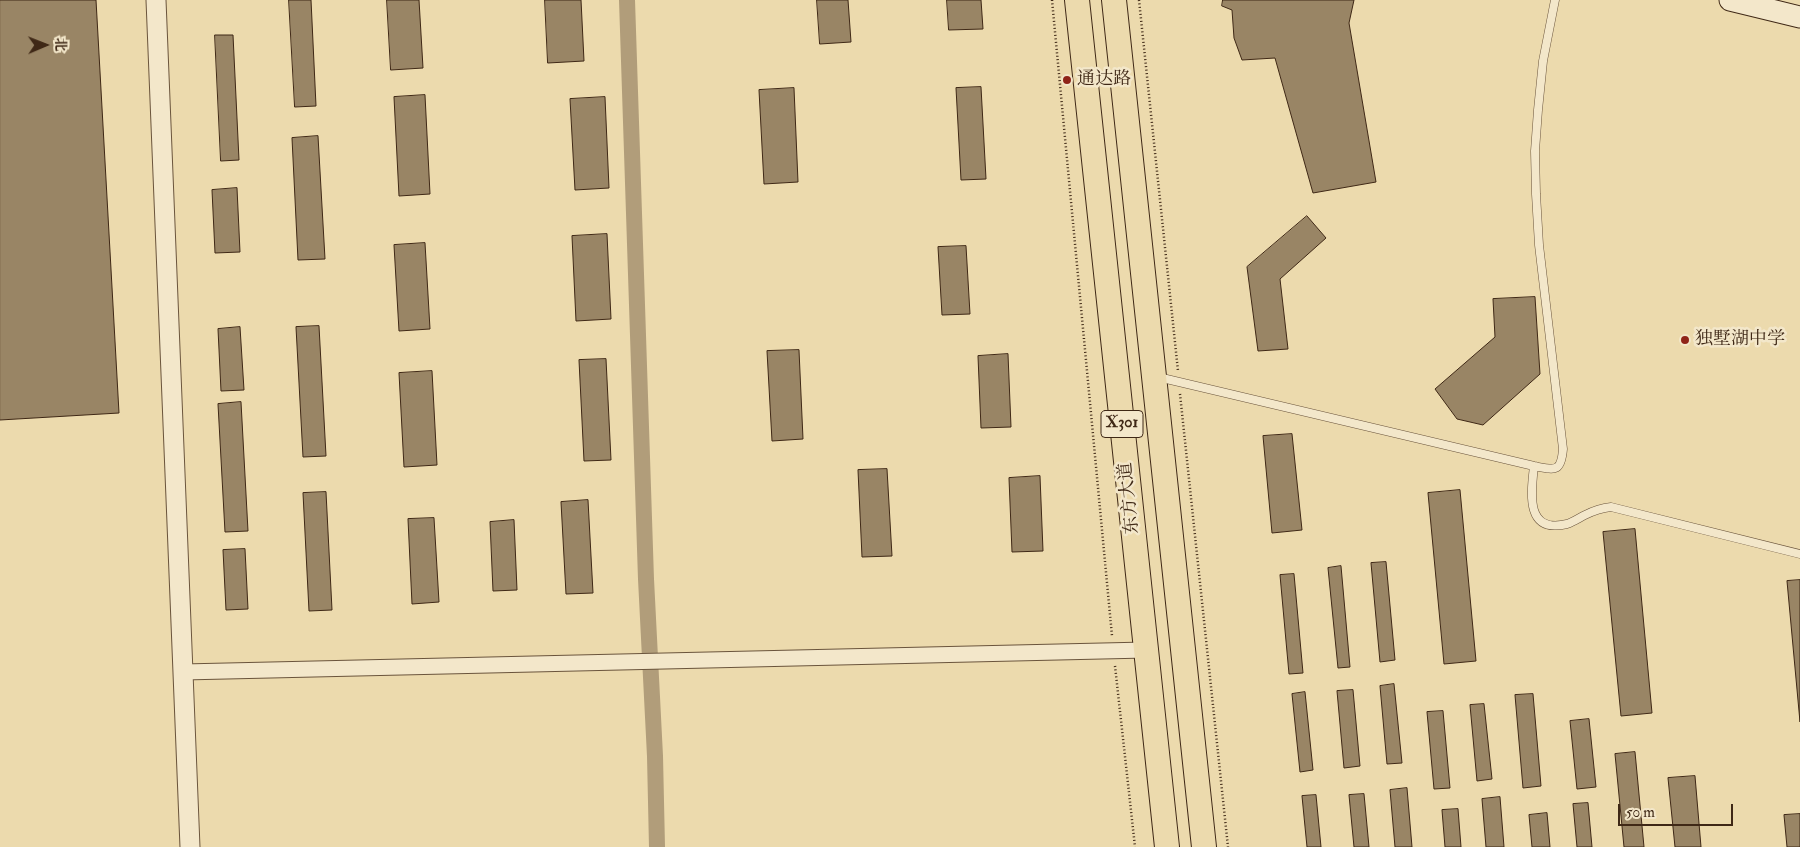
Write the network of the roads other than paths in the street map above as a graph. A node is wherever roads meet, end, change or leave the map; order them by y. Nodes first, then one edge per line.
1 (156, 0) edge
2 (1077, 0) edge
3 (1114, 0) edge
4 (1555, 0) edge
5 (1730, 0) edge
6 (1800, 16) edge
7 (1154, 376) junction
8 (1534, 466) junction
9 (1800, 554) edge
10 (1146, 650) junction
11 (183, 672) junction
12 (190, 847) edge
13 (1167, 847) edge
14 (1204, 847) edge

1 - 11 street
2 - 10 main road, 东方大道 / X301
3 - 7 main road, 东方大道 / X301
4 - 8 lane
5 - 6 main road
7 - 8 lane
7 - 14 main road, 东方大道 / X301
8 - 9 lane
10 - 11 street
10 - 13 main road, 东方大道 / X301
11 - 12 street

